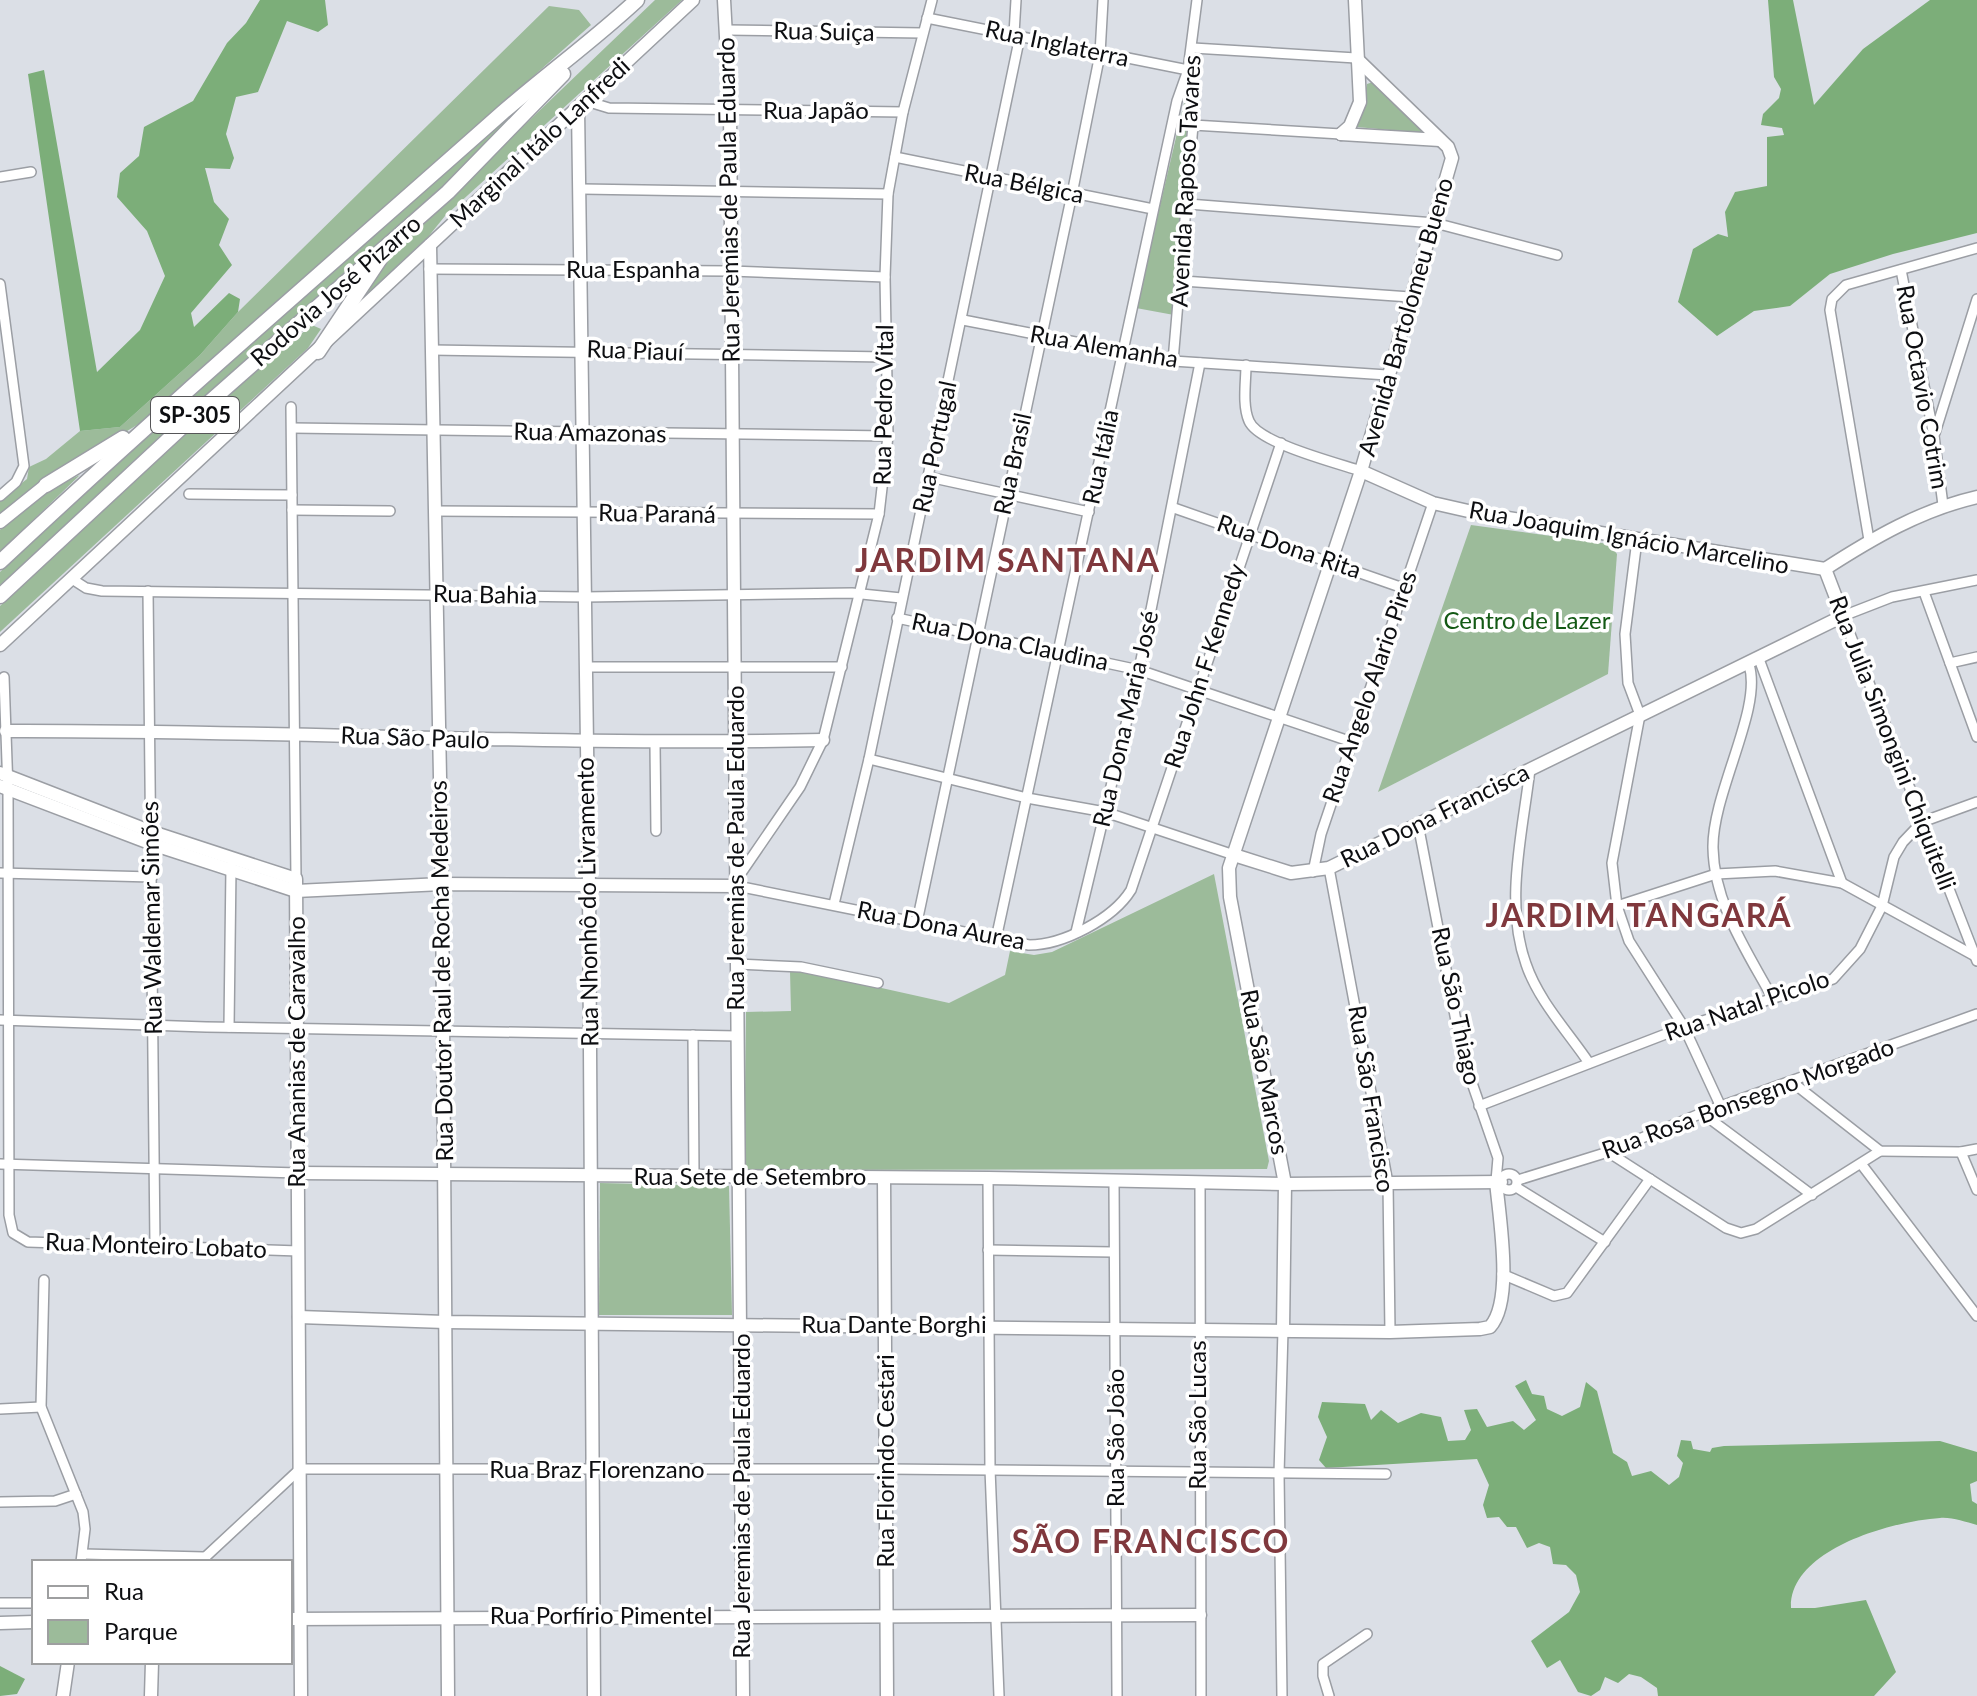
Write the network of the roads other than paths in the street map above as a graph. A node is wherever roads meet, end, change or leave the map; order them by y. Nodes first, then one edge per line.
1 (637, 0) edge
2 (693, 0) edge
3 (724, 0) edge
4 (932, 0) edge
5 (1016, 0) edge
6 (1103, 0) edge
7 (1197, 0) edge
8 (1355, 0) edge
9 (927, 18) junction
10 (727, 30) junction
11 (922, 33) junction
12 (1017, 35) junction
13 (593, 41) junction
14 (1193, 48) junction
15 (1100, 54) junction
16 (1356, 58) junction
17 (1188, 70) junction
18 (582, 104) junction
19 (730, 110) junction
20 (903, 112) junction
21 (1193, 125) junction
22 (1341, 134) junction
23 (1440, 140) junction
24 (895, 157) junction
25 (31, 172) dead end
26 (0, 177) edge
27 (992, 178) junction
28 (582, 189) junction
29 (731, 191) junction
30 (888, 194) junction
31 (1072, 194) junction
32 (1188, 204) junction
33 (1153, 209) junction
34 (1435, 223) junction
35 (395, 238) junction
36 (430, 245) junction
37 (1977, 248) edge
38 (1557, 255) dead end
39 (429, 269) junction
40 (581, 270) junction
41 (1901, 270) junction
42 (731, 271) junction
43 (885, 277) junction
44 (1183, 281) junction
45 (0, 284) edge
46 (1410, 297) junction
47 (1977, 299) edge
48 (963, 320) junction
49 (1040, 335) junction
50 (431, 350) junction
51 (581, 350) junction
52 (318, 352) junction
53 (1123, 353) junction
54 (732, 354) junction
55 (886, 357) junction
56 (1173, 361) junction
57 (1200, 363) junction
58 (1246, 365) junction
59 (1387, 375) junction
60 (291, 407) dead end
61 (148, 424) junction
62 (292, 428) junction
63 (433, 431) junction
64 (582, 433) junction
65 (733, 435) junction
66 (888, 436) junction
67 (1934, 436) junction
68 (1281, 443) junction
69 (1361, 471) junction
70 (929, 477) junction
71 (46, 485) joint
72 (189, 494) dead end
73 (292, 495) junction
74 (0, 496) edge
75 (1006, 496) junction
76 (1977, 497) edge
77 (1433, 503) junction
78 (1943, 505) junction
79 (1174, 508) junction
80 (292, 510) junction
81 (390, 511) dead end
82 (434, 511) junction
83 (1089, 512) junction
84 (584, 513) junction
85 (879, 514) junction
86 (733, 515) junction
87 (0, 522) edge
88 (1248, 534) junction
89 (1637, 540) junction
90 (1869, 540) junction
91 (1331, 560) junction
92 (0, 562) edge
93 (1825, 569) junction
94 (72, 579) junction
95 (1977, 580) edge
96 (1403, 588) junction
97 (148, 591) junction
98 (293, 592) junction
99 (734, 592) junction
100 (1924, 592) junction
101 (860, 593) junction
102 (436, 594) junction
103 (0, 596) edge
104 (585, 597) junction
105 (901, 598) junction
106 (1843, 616) junction
107 (897, 618) junction
108 (977, 638) junction
109 (0, 645) edge
110 (1058, 654) junction
111 (1977, 657) edge
112 (1754, 662) junction
113 (1950, 663) junction
114 (585, 667) junction
115 (842, 667) junction
116 (735, 670) junction
117 (1139, 670) junction
118 (4, 677) dead end
119 (1199, 687) junction
120 (1640, 715) junction
121 (1280, 716) junction
122 (6, 731) junction
123 (149, 731) junction
124 (294, 735) junction
125 (1977, 737) edge
126 (439, 739) junction
127 (823, 740) junction
128 (735, 741) junction
129 (1352, 742) junction
130 (587, 743) junction
131 (655, 744) junction
132 (869, 759) junction
133 (1530, 769) junction
134 (946, 779) junction
135 (4, 782) edge
136 (1027, 798) junction
137 (1977, 802) edge
138 (1105, 812) junction
139 (1922, 822) junction
140 (1418, 824) junction
141 (1151, 826) junction
142 (656, 831) dead end
143 (152, 838) junction
144 (1234, 855) junction
145 (231, 864) junction
146 (1329, 868) junction
147 (1313, 872) junction
148 (4, 874) edge
149 (1716, 874) junction
150 (152, 877) junction
151 (736, 883) junction
152 (1842, 883) junction
153 (442, 884) junction
154 (296, 885) junction
155 (589, 886) junction
156 (1131, 890) joint
157 (834, 904) junction
158 (1617, 906) junction
159 (1882, 906) junction
160 (917, 922) junction
161 (1076, 932) junction
162 (996, 939) junction
163 (1976, 959) edge
164 (737, 964) junction
165 (878, 983) dead end
166 (1773, 999) junction
167 (1977, 1014) edge
168 (4, 1020) edge
169 (154, 1026) junction
170 (229, 1027) junction
171 (1684, 1027) junction
172 (297, 1028) junction
173 (443, 1032) junction
174 (590, 1034) junction
175 (693, 1035) junction
176 (738, 1036) junction
177 (1589, 1063) junction
178 (1792, 1082) junction
179 (1479, 1106) junction
180 (1721, 1107) junction
181 (1702, 1113) junction
182 (1977, 1149) edge
183 (1880, 1151) junction
184 (1608, 1152) junction
185 (1961, 1152) junction
186 (4, 1164) edge
187 (1862, 1165) junction
188 (154, 1168) junction
189 (298, 1173) junction
190 (444, 1175) junction
191 (694, 1176) junction
192 (739, 1176) junction
193 (591, 1177) junction
194 (884, 1178) junction
195 (988, 1178) junction
196 (1650, 1179) junction
197 (1114, 1181) junction
198 (1498, 1182) junction
199 (1200, 1183) junction
200 (1388, 1183) junction
201 (1285, 1184) junction
202 (1517, 1184) junction
203 (1977, 1190) edge
204 (1812, 1195) junction
205 (5, 1215) edge
206 (1605, 1242) junction
207 (155, 1245) junction
208 (988, 1250) junction
209 (299, 1251) junction
210 (1113, 1252) junction
211 (1502, 1274) junction
212 (44, 1280) dead end
213 (1977, 1316) edge
214 (299, 1317) junction
215 (445, 1322) junction
216 (740, 1323) junction
217 (592, 1324) junction
218 (988, 1325) junction
219 (885, 1326) junction
220 (1116, 1327) junction
221 (1490, 1327) joint
222 (1198, 1328) junction
223 (1283, 1330) junction
224 (1390, 1332) junction
225 (41, 1407) junction
226 (0, 1409) edge
227 (300, 1469) junction
228 (741, 1469) junction
229 (887, 1469) junction
230 (990, 1469) junction
231 (593, 1470) junction
232 (446, 1471) junction
233 (1115, 1472) junction
234 (1198, 1474) junction
235 (1279, 1474) junction
236 (1386, 1474) dead end
237 (76, 1494) junction
238 (0, 1502) edge
239 (82, 1558) edge
240 (202, 1560) edge
241 (0, 1603) edge
242 (32, 1603) edge
243 (997, 1614) junction
244 (1116, 1614) junction
245 (1200, 1615) junction
246 (743, 1616) junction
247 (446, 1617) junction
248 (594, 1618) junction
249 (296, 1619) edge
250 (887, 1619) junction
251 (32, 1622) edge
252 (0, 1623) edge
253 (1367, 1634) dead end
254 (66, 1664) edge
255 (152, 1664) edge
256 (63, 1696) edge
257 (151, 1696) edge
258 (301, 1696) edge
259 (448, 1696) edge
260 (594, 1696) edge
261 (743, 1696) edge
262 (887, 1696) edge
263 (999, 1696) edge
264 (1117, 1696) edge
265 (1201, 1696) edge
266 (1282, 1696) edge
267 (1329, 1696) edge

1 - 13 main road, Rodovia José Pizarro / SP-305
2 - 18 street, Marginal Itálo Lanfredi
3 - 10 street, Rua Jeremias de Paula Eduardo
4 - 9 street, Rua Pedro Vital
5 - 12 street, Rua Portugal
6 - 15 street, Rua Brasil
7 - 14 street, Avenida Raposo Tavares
8 - 16 street
9 - 11 street, Rua Pedro Vital
9 - 12 street, Rua Inglaterra
10 - 11 street, Rua Suiça
10 - 19 street, Rua Jeremias de Paula Eduardo
11 - 20 street, Rua Pedro Vital
12 - 15 street, Rua Inglaterra
12 - 27 street, Rua Portugal
13 - 35 main road, Rodovia José Pizarro / SP-305
13 - 61 main road, Rodovia José Pizarro / SP-305
14 - 16 street
14 - 17 street, Avenida Raposo Tavares
15 - 17 street, Rua Inglaterra
15 - 31 street, Rua Brasil
16 - 22 street
16 - 23 street, Avenida Bartolomeu Bueno
17 - 21 street, Avenida Raposo Tavares
17 - 33 street, Rua Itália
18 - 19 street, Rua Japão
18 - 28 street, Rua Nhonhô do Livramento
18 - 36 street, Marginal Itálo Lanfredi / SP-305
19 - 20 street, Rua Japão
19 - 29 street, Rua Jeremias de Paula Eduardo
20 - 24 street, Rua Pedro Vital
21 - 22 street
21 - 32 street, Avenida Raposo Tavares
22 - 23 street
23 - 34 street, Avenida Bartolomeu Bueno
24 - 27 street, Rua Bélgica
24 - 30 street, Rua Pedro Vital
25 - 26 street
27 - 31 street, Rua Bélgica
27 - 48 street, Rua Portugal
28 - 29 street
28 - 40 street, Rua Nhonhô do Livramento
29 - 30 street
29 - 42 street, Rua Jeremias de Paula Eduardo
30 - 43 street, Rua Pedro Vital
31 - 33 street, Rua Bélgica
31 - 49 street, Rua Brasil
32 - 34 street
32 - 44 street, Avenida Raposo Tavares
33 - 53 street, Rua Itália
34 - 38 street
34 - 46 street, Avenida Bartolomeu Bueno
35 - 52 main road
35 - 103 main road, Rodovia José Pizarro / SP-305
36 - 39 street, Rua Doutor Raul de Rocha Medeiros
36 - 52 street, Marginal Itálo Lanfredi / SP-305
37 - 41 street
39 - 40 street, Rua Espanha
39 - 50 street, Rua Doutor Raul de Rocha Medeiros
40 - 42 street, Rua Espanha
40 - 51 street, Rua Nhonhô do Livramento
41 - 67 street, Rua Octavio Cotrim
41 - 90 street
42 - 43 street, Rua Espanha
42 - 54 street, Rua Jeremias de Paula Eduardo
43 - 55 street, Rua Pedro Vital
44 - 46 street
44 - 56 street, Avenida Raposo Tavares
45 - 74 street
46 - 59 street, Avenida Bartolomeu Bueno
47 - 67 street
48 - 49 street, Rua Alemanha
48 - 70 street, Rua Portugal
49 - 53 street, Rua Alemanha
49 - 75 street, Rua Brasil
50 - 51 street, Rua Piauí
50 - 63 street, Rua Doutor Raul de Rocha Medeiros
51 - 54 street, Rua Piauí
51 - 64 street, Rua Nhonhô do Livramento
52 - 94 street, Marginal Itálo Lanfredi / SP-305
53 - 56 street, Rua Alemanha
53 - 83 street, Rua Itália
54 - 55 street, Rua Piauí
54 - 65 street, Rua Jeremias de Paula Eduardo
55 - 66 street, Rua Pedro Vital
56 - 57 street, Rua Alemanha
57 - 58 street, Rua Alemanha
57 - 79 street, Rua Dona Maria José
58 - 59 street, Rua Alemanha
58 - 68 street
59 - 69 street, Avenida Bartolomeu Bueno
60 - 62 street, Rua Ananias de Caravalho
61 - 71 main road, SP-305
61 - 92 main road, Rodovia José Pizarro / SP-305
62 - 63 street, Rua Amazonas
62 - 73 street, Rua Ananias de Caravalho
63 - 64 street, Rua Amazonas
63 - 82 street, Rua Doutor Raul de Rocha Medeiros
64 - 65 street, Rua Amazonas
64 - 84 street, Rua Nhonhô do Livramento
65 - 66 street, Rua Amazonas
65 - 86 street, Rua Jeremias de Paula Eduardo
66 - 85 street, Rua Pedro Vital
67 - 78 street, Rua Octavio Cotrim
68 - 69 street
68 - 88 street, Rua John F Kennedy
69 - 77 street, Rua Joaquim Ignácio Marcelino
69 - 91 street, Rua São Marcos
70 - 75 street
70 - 105 street, Rua Portugal
71 - 87 street
72 - 73 street
73 - 80 street, Rua Ananias de Caravalho
75 - 83 street
75 - 108 street, Rua Brasil
76 - 78 street
77 - 89 street, Rua Joaquim Ignácio Marcelino
77 - 96 street, Rua Angelo Alario Pires
78 - 90 street
79 - 88 street, Rua Dona Rita
79 - 117 street, Rua Dona Maria José
80 - 81 street
80 - 98 street, Rua Ananias de Caravalho
82 - 84 street, Rua Paraná
82 - 102 street, Rua Doutor Raul de Rocha Medeiros
83 - 110 street, Rua Itália
84 - 86 street, Rua Paraná
84 - 104 street, Rua Nhonhô do Livramento
85 - 86 street, Rua Paraná
85 - 101 street, Rua Pedro Vital
86 - 99 street, Rua Jeremias de Paula Eduardo
88 - 91 street, Rua Dona Rita
88 - 119 street, Rua John F Kennedy
89 - 93 street, Rua Joaquim Ignácio Marcelino
89 - 120 street
90 - 93 street
91 - 96 street, Rua Dona Rita
91 - 121 street, Rua São Marcos
93 - 106 street, Rua Julia Simongini Chiquitelli
94 - 97 street, Rua Bahia
94 - 109 street, Marginal Itálo Lanfredi
95 - 100 street, Rua Dona Francisca
96 - 129 street, Rua Angelo Alario Pires
97 - 98 street, Rua Bahia
97 - 123 street, Rua Waldemar Simões
98 - 102 street, Rua Bahia
98 - 124 street, Rua Ananias de Caravalho
99 - 101 street, Rua Bahia
99 - 104 street, Rua Bahia
99 - 116 street, Rua Jeremias de Paula Eduardo
100 - 106 street, Rua Dona Francisca
100 - 113 street
101 - 105 street, Rua Bahia
101 - 115 street, Rua Pedro Vital
102 - 104 street, Rua Bahia
102 - 126 street, Rua Doutor Raul de Rocha Medeiros
104 - 114 street, Rua Nhonhô do Livramento
105 - 107 street, Rua Portugal
106 - 112 street, Rua Dona Francisca
106 - 139 street, Rua Julia Simongini Chiquitelli
107 - 108 street, Rua Dona Claudina
107 - 132 street, Rua Portugal
108 - 110 street, Rua Dona Claudina
108 - 134 street, Rua Brasil
110 - 117 street, Rua Dona Claudina
110 - 136 street, Rua Itália
111 - 113 street
112 - 120 street, Rua Dona Francisca
112 - 149 street
112 - 152 street
113 - 125 street
114 - 116 street
114 - 130 street, Rua Nhonhô do Livramento
115 - 116 street
115 - 127 street, Rua Pedro Vital
116 - 128 street, Rua Jeremias de Paula Eduardo
117 - 119 street, Rua Dona Claudina
117 - 138 street, Rua Dona Maria José
118 - 122 street
119 - 121 street, Rua Dona Claudina
119 - 141 street, Rua John F Kennedy
120 - 133 street, Rua Dona Francisca
120 - 158 street
121 - 129 street, Rua Dona Claudina
121 - 144 street, Rua São Marcos
122 - 123 street, Rua São Paulo
122 - 135 street
123 - 124 street, Rua São Paulo
123 - 143 street, Rua Waldemar Simões
124 - 126 street, Rua São Paulo
124 - 154 street, Rua Ananias de Caravalho
126 - 130 street, Rua São Paulo
126 - 153 street, Rua Doutor Raul de Rocha Medeiros
127 - 128 street, Rua São Paulo
127 - 151 street, Rua Pedro Vital
128 - 131 street, Rua São Paulo
128 - 151 street, Rua Jeremias de Paula Eduardo
129 - 147 street, Rua Angelo Alario Pires
130 - 131 street, Rua São Paulo
130 - 155 street, Rua Nhonhô do Livramento
131 - 142 street
132 - 134 street, Rua Dona Francisca
132 - 157 street, Rua Portugal
133 - 140 street, Rua Dona Francisca
133 - 177 street
134 - 136 street, Rua Dona Francisca
134 - 160 street, Rua Brasil
135 - 143 street
135 - 148 street
136 - 138 street, Rua Dona Francisca
136 - 162 street, Rua Itália
137 - 139 street
138 - 141 street, Rua Dona Francisca
138 - 161 street, Rua Dona Maria José
139 - 159 street, Rua Natal Picolo
139 - 163 street, Rua Julia Simongini Chiquitelli
140 - 146 street, Rua Dona Francisca
140 - 179 street, Rua São Thiago
141 - 144 street, Rua Dona Francisca
141 - 156 street, Rua John F Kennedy
143 - 145 street
143 - 150 street, Rua Waldemar Simões
144 - 147 street, Rua Dona Francisca
144 - 201 street, Rua São Marcos
145 - 154 street
145 - 170 street
146 - 147 street, Rua Dona Francisca
146 - 200 street, Rua São Francisco
148 - 150 street
148 - 168 street
149 - 152 street
149 - 158 street
149 - 166 street
150 - 169 street, Rua Waldemar Simões
151 - 155 street
151 - 157 street, Rua Dona Aurea
151 - 164 street, Rua Jeremias de Paula Eduardo
152 - 159 street
153 - 154 street
153 - 155 street
153 - 173 street, Rua Doutor Raul de Rocha Medeiros
154 - 172 street, Rua Ananias de Caravalho
155 - 174 street, Rua Nhonhô do Livramento
156 - 161 street, Rua Dona Aurea
157 - 160 street, Rua Dona Aurea
158 - 171 street
159 - 163 street
159 - 166 street, Rua Natal Picolo
160 - 162 street, Rua Dona Aurea
161 - 162 street, Rua Dona Aurea
164 - 165 street
164 - 176 street, Rua Jeremias de Paula Eduardo
166 - 171 street, Rua Natal Picolo
167 - 178 street, Rua Rosa Bonsegno Morgado
168 - 169 street
168 - 186 street
169 - 170 street
169 - 188 street, Rua Waldemar Simões
170 - 172 street
171 - 177 street, Rua Natal Picolo
171 - 180 street
172 - 173 street
172 - 189 street, Rua Ananias de Caravalho
173 - 174 street
173 - 190 street, Rua Doutor Raul de Rocha Medeiros
174 - 175 street
174 - 193 street, Rua Nhonhô do Livramento
175 - 176 street
175 - 191 street
176 - 192 street, Rua Jeremias de Paula Eduardo
177 - 179 street, Rua Natal Picolo
178 - 180 street, Rua Rosa Bonsegno Morgado
178 - 183 street
179 - 198 street, Rua São Thiago
180 - 181 street, Rua Rosa Bonsegno Morgado
181 - 184 street, Rua Rosa Bonsegno Morgado
181 - 204 street
182 - 185 street
183 - 185 street
183 - 187 street
184 - 196 street
184 - 202 street, Rua Rosa Bonsegno Morgado
185 - 203 street
186 - 188 street, Rua Sete de Setembro
186 - 205 street
187 - 204 street
187 - 213 street
188 - 189 street, Rua Sete de Setembro
188 - 207 street, Rua Waldemar Simões
189 - 190 street, Rua Sete de Setembro
189 - 209 street, Rua Ananias de Caravalho
190 - 193 street, Rua Sete de Setembro
190 - 215 street, Rua Doutor Raul de Rocha Medeiros
191 - 192 street, Rua Sete de Setembro
191 - 193 street, Rua Sete de Setembro
192 - 194 street, Rua Sete de Setembro
192 - 216 street, Rua Jeremias de Paula Eduardo
193 - 217 street, Rua Nhonhô do Livramento
194 - 195 street, Rua Sete de Setembro
194 - 219 street, Rua Florindo Cestari
195 - 197 street, Rua Sete de Setembro
195 - 208 street
196 - 204 street
196 - 206 street
197 - 199 street, Rua Sete de Setembro
197 - 210 street, Rua São João
198 - 200 street, Rua Sete de Setembro
198 - 202 street
198 - 211 street, Rua São Thiago
199 - 201 street, Rua Sete de Setembro
199 - 222 street, Rua São Lucas
200 - 201 street, Rua Sete de Setembro
200 - 224 street, Rua São Francisco
201 - 223 street, Rua São Marcos
202 - 206 street
205 - 207 street, Rua Monteiro Lobato
206 - 211 street
207 - 209 street, Rua Monteiro Lobato
208 - 210 street
208 - 218 street
209 - 214 street, Rua Ananias de Caravalho
210 - 220 street, Rua São João
211 - 221 street, Rua São Thiago
212 - 225 street
214 - 215 street, Rua Dante Borghi
214 - 227 street, Rua Ananias de Caravalho
215 - 217 street, Rua Dante Borghi
215 - 232 street, Rua Doutor Raul de Rocha Medeiros
216 - 217 street, Rua Dante Borghi
216 - 219 street, Rua Dante Borghi
216 - 228 street, Rua Jeremias de Paula Eduardo
217 - 231 street, Rua Nhonhô do Livramento
218 - 219 street, Rua Dante Borghi
218 - 220 street, Rua Dante Borghi
218 - 230 street
219 - 229 street, Rua Florindo Cestari
220 - 222 street, Rua Dante Borghi
220 - 233 street, Rua São João
221 - 224 street, Rua Dante Borghi
222 - 223 street, Rua Dante Borghi
222 - 234 street, Rua São Lucas
223 - 224 street, Rua Dante Borghi
223 - 235 street, Rua São Marcos
225 - 226 street
225 - 237 street
227 - 232 street, Rua Braz Florenzano
227 - 240 street
227 - 249 street, Rua Ananias de Caravalho
228 - 229 street, Rua Braz Florenzano
228 - 231 street, Rua Braz Florenzano
228 - 246 street, Rua Jeremias de Paula Eduardo
229 - 230 street, Rua Braz Florenzano
229 - 250 street, Rua Florindo Cestari
230 - 233 street, Rua Braz Florenzano
230 - 243 street
231 - 232 street, Rua Braz Florenzano
231 - 248 street, Rua Nhonhô do Livramento
232 - 247 street, Rua Doutor Raul de Rocha Medeiros
233 - 234 street, Rua Braz Florenzano
233 - 244 street, Rua São João
234 - 235 street, Rua Braz Florenzano
234 - 245 street, Rua São Lucas
235 - 236 street, Rua Braz Florenzano
235 - 266 street, Rua São Marcos
237 - 238 street
237 - 239 street
239 - 240 street
241 - 242 street
243 - 244 street, Rua Porfírio Pimentel
243 - 250 street, Rua Porfírio Pimentel
243 - 263 street
244 - 245 street, Rua Porfírio Pimentel
244 - 264 street, Rua São João
245 - 265 street, Rua São Lucas
246 - 248 street, Rua Porfírio Pimentel
246 - 250 street, Rua Porfírio Pimentel
246 - 261 street, Rua Jeremias de Paula Eduardo
247 - 248 street, Rua Porfírio Pimentel
247 - 249 street, Rua Porfírio Pimentel
247 - 259 street, Rua Doutor Raul de Rocha Medeiros
248 - 260 street, Rua Nhonhô do Livramento
249 - 258 street, Rua Ananias de Caravalho
250 - 262 street, Rua Florindo Cestari
251 - 252 street
253 - 267 street
254 - 256 street
255 - 257 street

